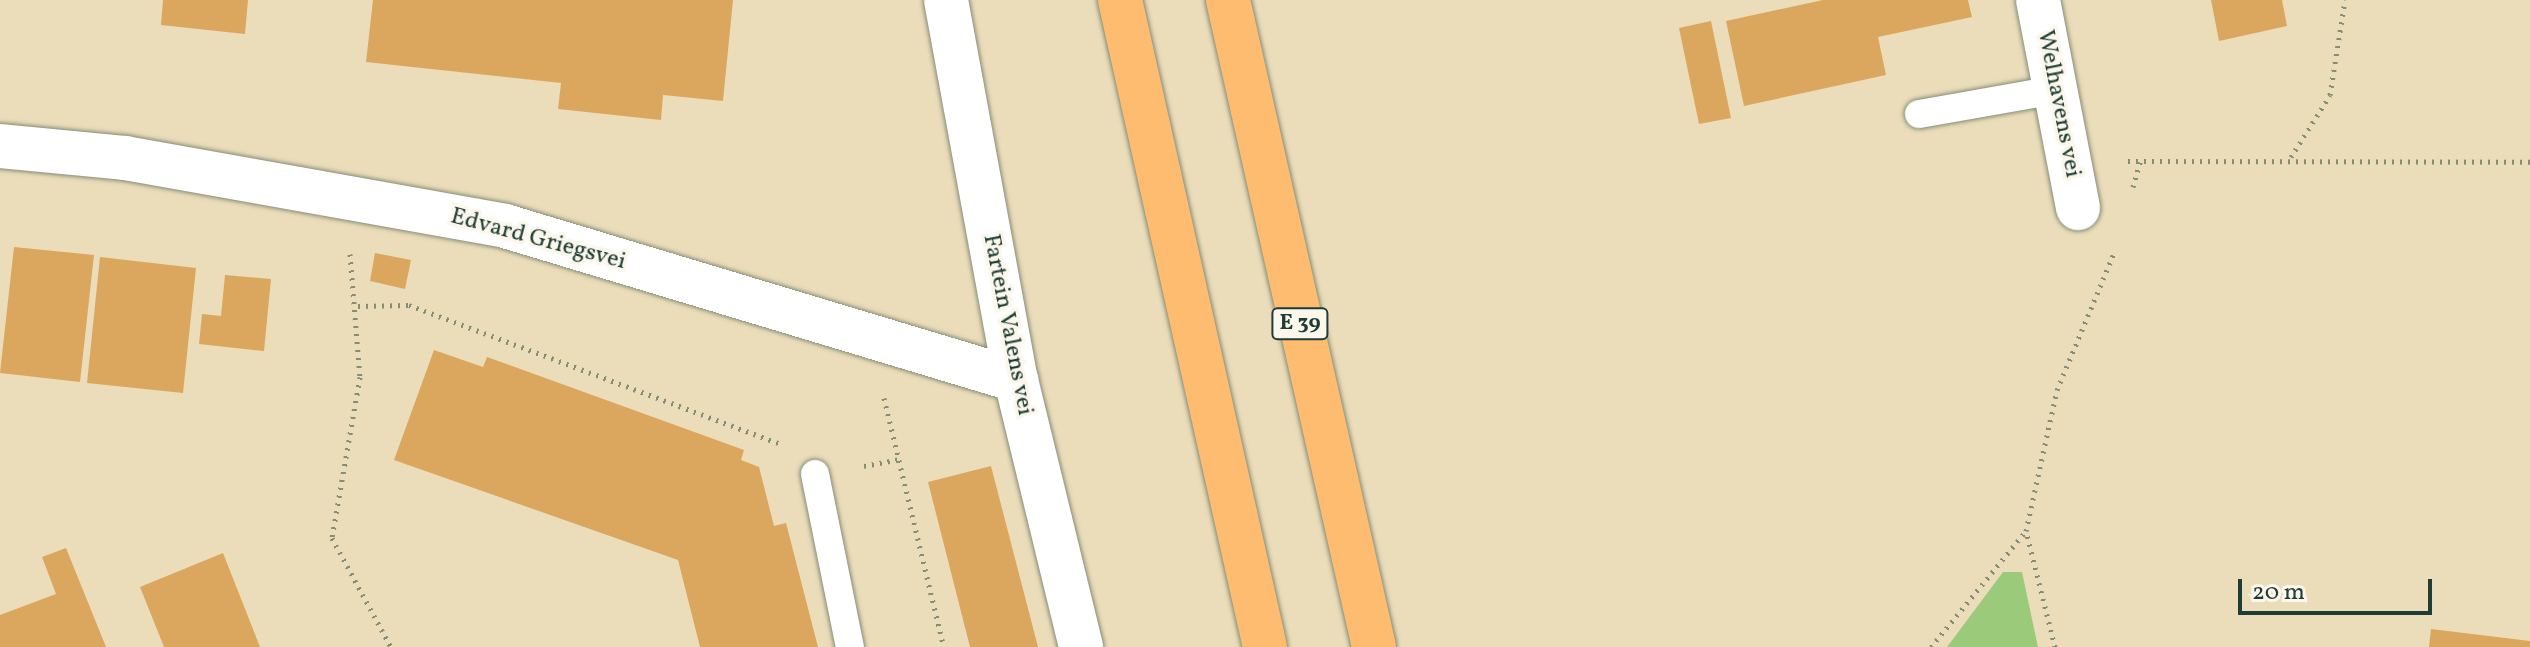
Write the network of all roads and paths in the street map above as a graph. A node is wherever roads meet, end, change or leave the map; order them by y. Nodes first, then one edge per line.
1 (946, 0) edge
2 (1120, 0) edge
3 (1228, 0) edge
4 (2038, 0) edge
5 (2345, 0) edge
6 (2055, 90) junction
7 (1919, 114) dead end
8 (0, 146) edge
9 (2068, 157) junction
10 (2291, 157) junction
11 (2140, 162) junction
12 (2530, 162) edge
13 (2131, 192) dead end
14 (358, 199) junction
15 (2078, 208) dead end
16 (2119, 238) dead end
17 (358, 306) junction
18 (867, 336) junction
19 (1016, 380) junction
20 (901, 459) junction
21 (815, 474) junction
22 (2026, 531) junction
23 (391, 647) edge
24 (850, 647) edge
25 (944, 647) edge
26 (1081, 647) edge
27 (1265, 647) edge
28 (1374, 647) edge
29 (1931, 647) edge
30 (2055, 647) edge

1 - 19 street, Fartein Valens vei
2 - 27 highway
3 - 28 highway, E 39
4 - 6 street, Welhavens vei
5 - 10 path
6 - 7 lane
6 - 9 street, Welhavens vei
8 - 14 street, Edvard Griegsvei
9 - 11 path
9 - 15 street, Welhavens vei
10 - 11 path
10 - 12 path
11 - 13 path
14 - 17 path
14 - 18 street, Edvard Griegsvei
16 - 22 path
17 - 21 path
17 - 23 path
18 - 19 street, Edvard Griegsvei
18 - 20 path
19 - 26 street, Fartein Valens vei
20 - 21 path
20 - 25 path
21 - 24 lane
22 - 29 path
22 - 30 path

